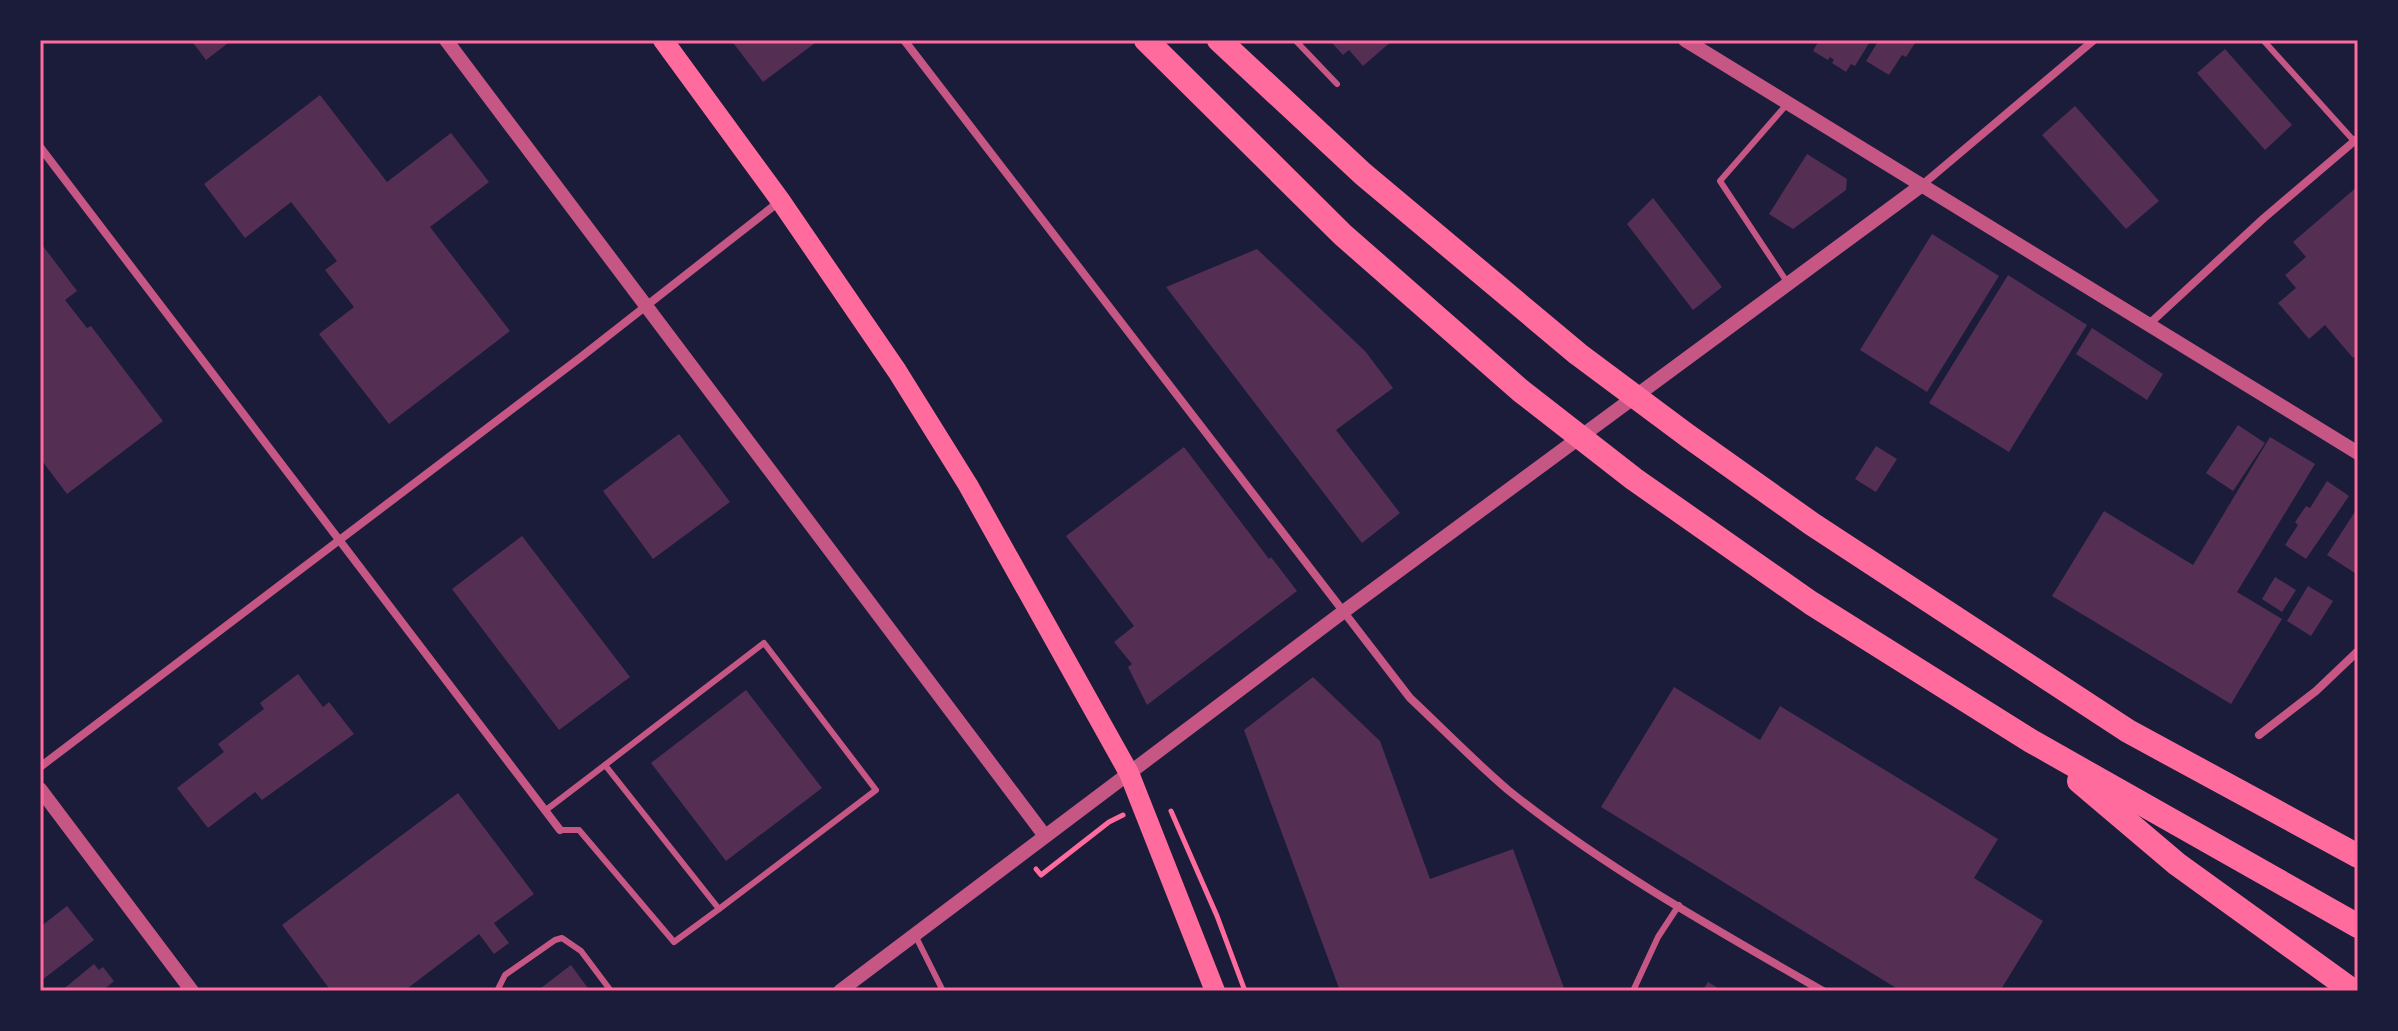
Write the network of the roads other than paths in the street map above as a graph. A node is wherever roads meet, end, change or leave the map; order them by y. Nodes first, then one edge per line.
1 (446, 40) edge
2 (663, 40) edge
3 (904, 40) edge
4 (1146, 40) edge
5 (1219, 40) edge
6 (1295, 40) edge
7 (1685, 40) edge
8 (2094, 40) edge
9 (2263, 40) edge
10 (1337, 84) dead end
11 (1788, 103) junction
12 (2356, 139) edge
13 (40, 147) edge
14 (1922, 185) junction
15 (780, 200) junction
16 (1788, 284) junction
17 (647, 306) junction
18 (2148, 325) junction
19 (2358, 453) edge
20 (339, 540) junction
21 (1343, 612) junction
22 (2358, 651) edge
23 (2259, 735) dead end
24 (2031, 741) junction
25 (605, 765) junction
26 (40, 767) edge
27 (1129, 773) junction
28 (40, 789) edge
29 (546, 810) junction
30 (560, 830) joint
31 (1045, 836) junction
32 (2358, 856) edge
33 (1679, 905) junction
34 (719, 909) junction
35 (2358, 926) edge
36 (915, 935) junction
37 (843, 990) edge
38 (192, 991) edge
39 (497, 991) edge
40 (611, 991) edge
41 (943, 991) edge
42 (1215, 991) edge
43 (1633, 991) edge
44 (1823, 991) edge
45 (2353, 991) edge

1 - 17 street
2 - 15 main road
3 - 21 street
4 - 24 highway
5 - 32 highway
6 - 10 lane
7 - 11 street
8 - 14 street
9 - 12 lane
11 - 14 street
11 - 16 lane
12 - 18 street
13 - 20 street
14 - 16 street
14 - 18 street
15 - 17 street
15 - 27 main road
16 - 21 street
17 - 20 street
17 - 31 street
18 - 19 street
20 - 26 street
20 - 29 street
21 - 27 street
21 - 33 street
22 - 23 street
24 - 35 highway
24 - 45 highway
25 - 29 lane
25 - 34 lane
25 - 34 lane
27 - 31 street
27 - 42 main road
28 - 38 street
29 - 30 street
30 - 34 lane
31 - 36 street
33 - 43 lane
33 - 44 street
36 - 37 street
36 - 41 lane
39 - 40 lane

